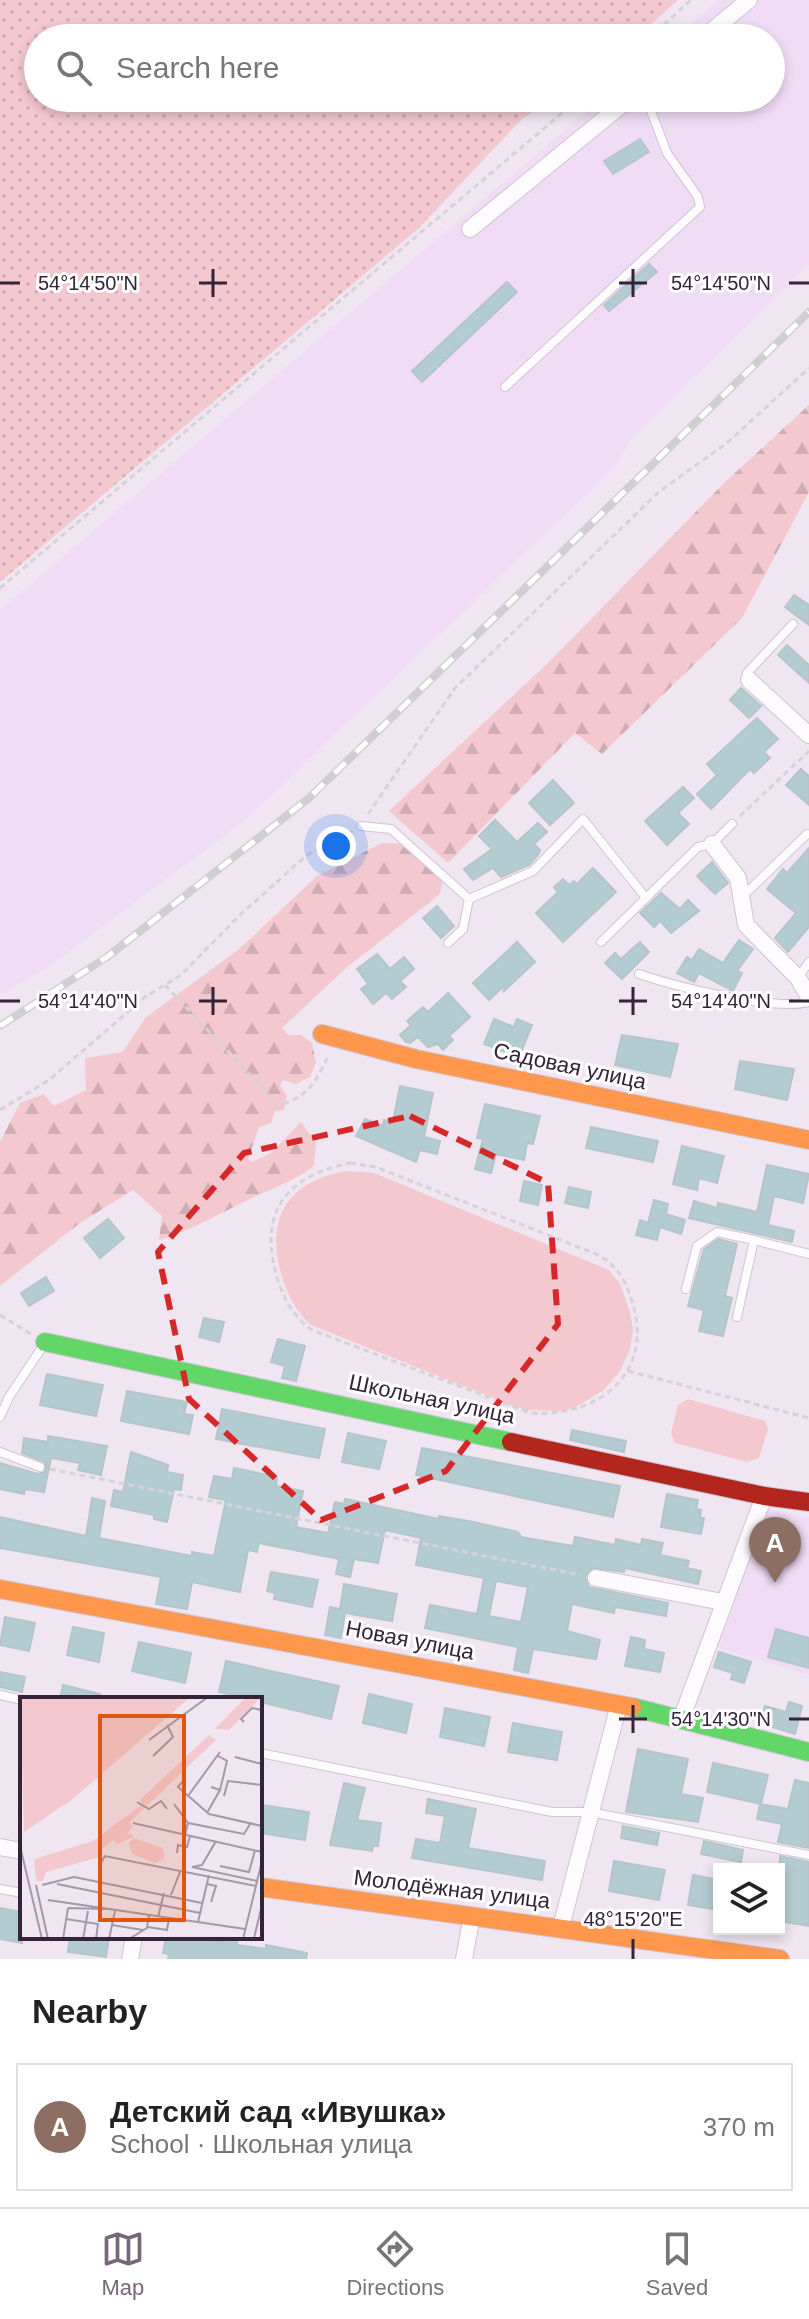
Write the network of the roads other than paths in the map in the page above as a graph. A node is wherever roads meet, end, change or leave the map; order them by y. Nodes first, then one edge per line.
1 (749, 0) edge
2 (720, 24) edge
3 (613, 112) edge
4 (651, 112) edge
5 (470, 229) dead end
6 (505, 387) dead end
7 (793, 624) dead end
8 (749, 680) joint
9 (809, 735) edge
10 (732, 824) road end
11 (361, 826) road end
12 (807, 834) edge
13 (712, 844) junction
14 (646, 898) junction
15 (469, 899) junction
16 (740, 900) junction
17 (601, 942) dead end
18 (448, 943) dead end
19 (809, 962) edge
20 (639, 974) dead end
21 (798, 978) junction
22 (809, 1000) edge
23 (329, 1036) road end
24 (809, 1140) edge
25 (754, 1240) junction
26 (809, 1254) edge
27 (686, 1289) dead end
28 (737, 1317) dead end
29 (45, 1342) joint
30 (0, 1417) edge
31 (0, 1452) edge
32 (40, 1467) road end
33 (764, 1496) junction
34 (809, 1502) edge
35 (596, 1578) road end
36 (0, 1589) edge
37 (723, 1602) junction
38 (0, 1695) edge
39 (20, 1700) edge
40 (619, 1704) junction
41 (682, 1717) junction
42 (809, 1752) edge
43 (262, 1753) edge
44 (590, 1812) junction
45 (0, 1847) edge
46 (20, 1851) edge
47 (809, 1855) edge
48 (262, 1887) edge
49 (0, 1889) edge
50 (20, 1893) edge
51 (472, 1916) junction
52 (561, 1927) junction
53 (134, 1939) edge
54 (130, 1959) edge
55 (464, 1959) edge
56 (780, 1959) edge

1 - 2 street
3 - 5 street
4 - 6 lane
7 - 8 lane
8 - 9 street
10 - 13 lane
11 - 15 lane
12 - 16 lane
13 - 14 lane
13 - 16 street
14 - 15 lane
14 - 17 lane
15 - 18 lane
16 - 21 street
19 - 21 lane
20 - 22 lane
21 - 22 street
23 - 24 street, Садовая улица
25 - 26 lane
25 - 27 lane
25 - 28 lane
29 - 30 lane
29 - 33 street, Школьная улица
31 - 32 lane
33 - 34 street, Школьная улица
33 - 37 street
35 - 37 street
36 - 40 street, Новая улица
37 - 41 street
38 - 39 lane
40 - 41 street, Новая улица
40 - 44 street
41 - 42 street, Новая улица
43 - 44 lane
44 - 47 lane
44 - 52 street
45 - 46 street
48 - 51 street, Молодёжная улица
49 - 50 lane
51 - 52 street, Молодёжная улица
51 - 55 street
52 - 56 street, Молодёжная улица
53 - 54 street

